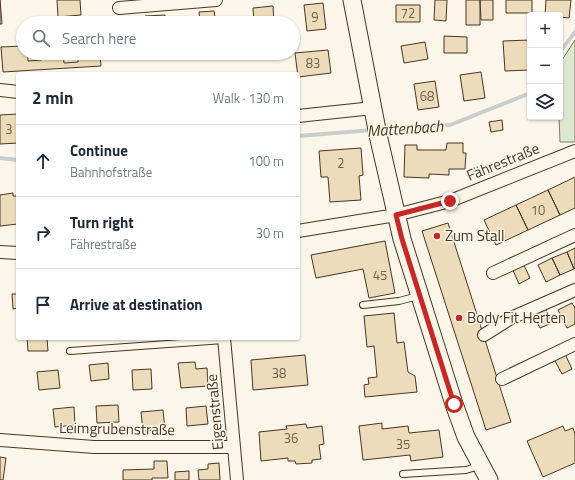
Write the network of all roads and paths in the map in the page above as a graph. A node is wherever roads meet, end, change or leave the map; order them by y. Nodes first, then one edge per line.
1 (216, 0) edge
2 (352, 0) edge
3 (119, 8) dead end
4 (0, 90) edge
5 (16, 92) edge
6 (374, 113) junction
7 (300, 116) edge
8 (575, 151) edge
9 (396, 215) junction
10 (300, 231) edge
11 (575, 235) edge
12 (0, 252) edge
13 (16, 253) edge
14 (492, 273) dead end
15 (575, 290) edge
16 (419, 295) junction
17 (363, 305) dead end
18 (484, 335) dead end
19 (211, 340) edge
20 (224, 340) edge
21 (575, 344) edge
22 (70, 351) dead end
23 (502, 379) dead end
24 (0, 440) edge
25 (234, 447) junction
26 (480, 465) junction
27 (403, 474) dead end
28 (237, 480) edge
29 (489, 480) edge

1 - 3 street
2 - 6 street
4 - 5 street
6 - 7 street
6 - 9 street
8 - 9 street, Fährestraße
9 - 10 street, Fährestraße
9 - 16 street
11 - 14 street
12 - 13 street
15 - 18 street
16 - 17 lane
16 - 26 street
19 - 22 lane, Eigenstraße
20 - 25 street, Eigenstraße
21 - 23 street
24 - 25 street, Leimgrubenstraße
25 - 28 street, Eigenstraße
26 - 27 lane
26 - 29 street

